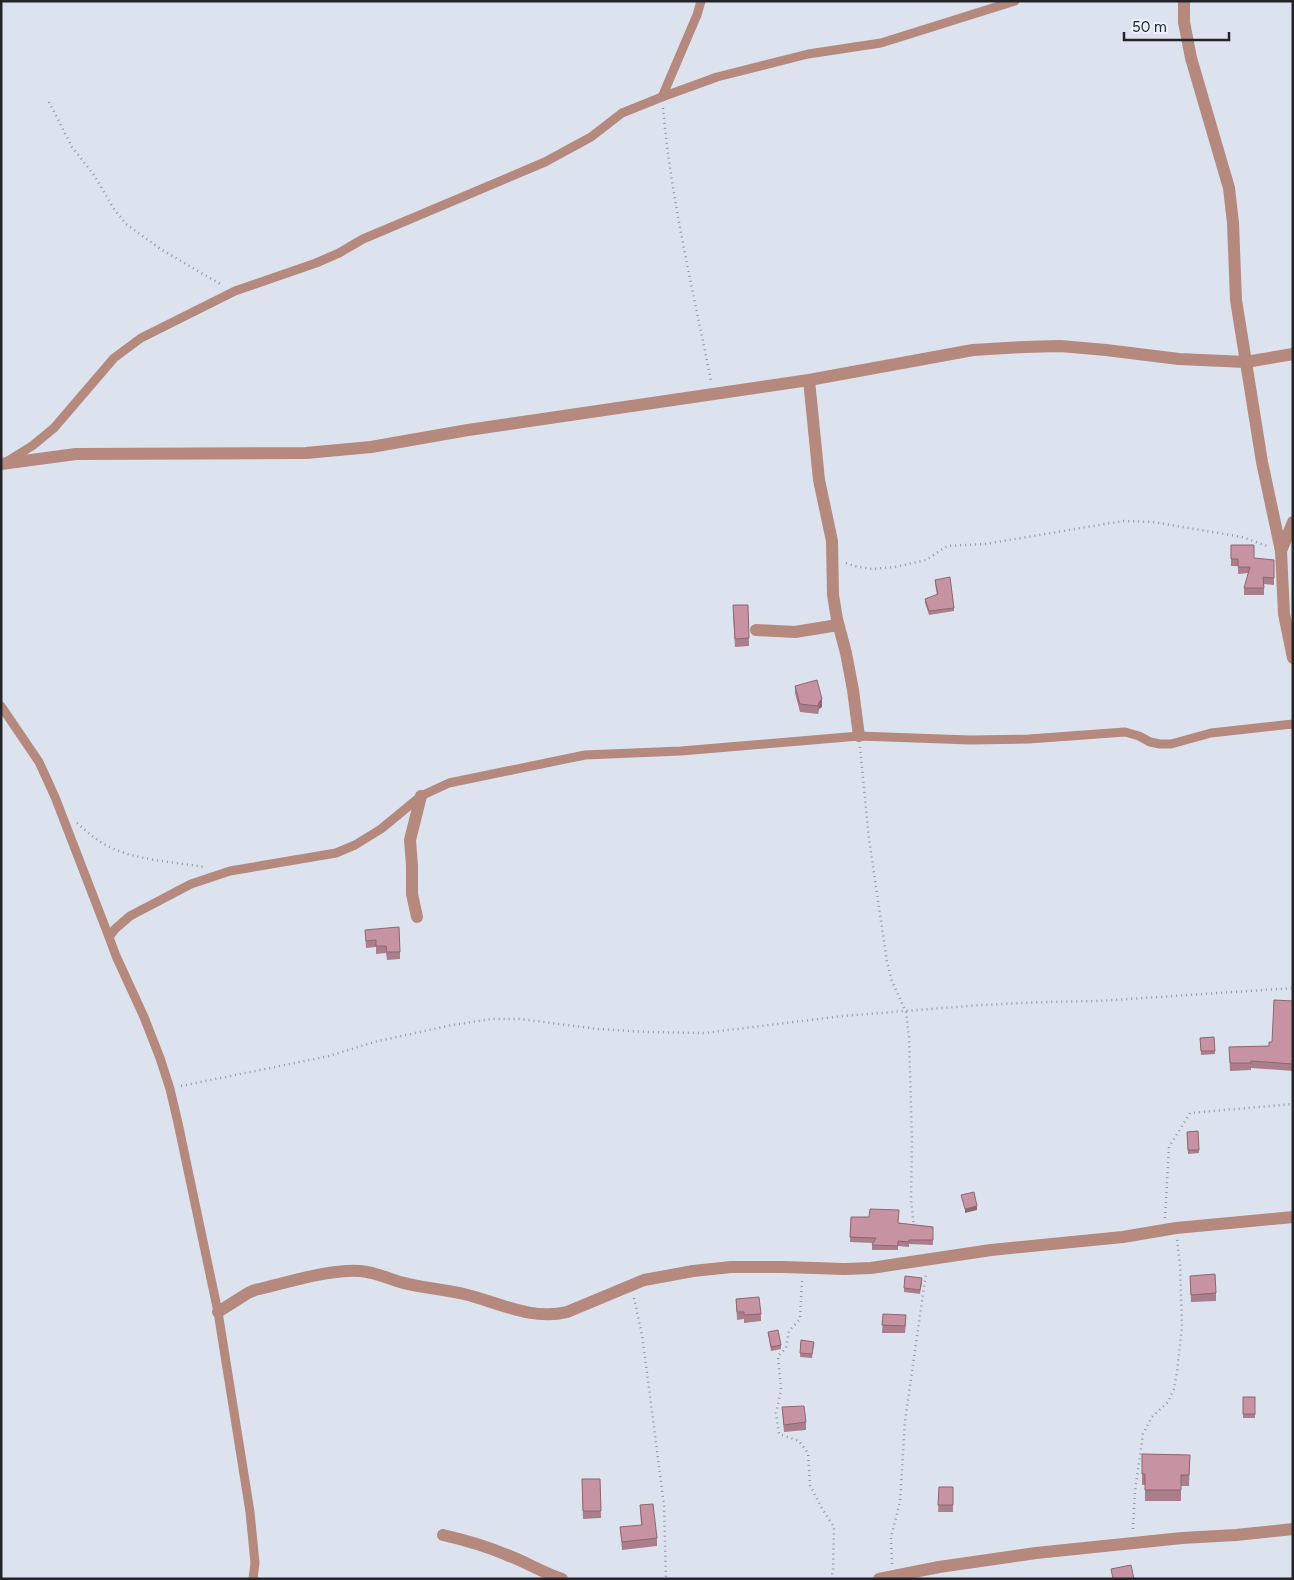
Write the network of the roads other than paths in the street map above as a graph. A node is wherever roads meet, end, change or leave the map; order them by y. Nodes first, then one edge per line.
1 (701, 1) edge
2 (1015, 1) edge
3 (1184, 1) edge
4 (662, 97) junction
5 (1293, 354) edge
6 (1246, 362) junction
7 (809, 380) junction
8 (1, 464) edge
9 (1293, 522) edge
10 (1281, 551) junction
11 (838, 625) junction
12 (756, 630) dead end
13 (1293, 658) edge
14 (1, 706) edge
15 (1293, 724) edge
16 (859, 736) junction
17 (421, 796) junction
18 (417, 917) dead end
19 (109, 937) junction
20 (1293, 1217) edge
21 (218, 1312) junction
22 (1293, 1528) edge
23 (443, 1535) dead end
24 (254, 1578) edge
25 (562, 1579) edge
26 (879, 1579) edge

1 - 4 lane
2 - 4 lane
3 - 6 street
4 - 8 lane
5 - 6 street
6 - 7 street
6 - 10 street
7 - 8 street
7 - 11 street
9 - 10 street
10 - 13 street
11 - 12 street
11 - 16 street
14 - 19 lane
15 - 16 lane
16 - 17 lane
17 - 18 street
17 - 19 lane
19 - 21 lane
20 - 21 street
21 - 24 lane
22 - 26 street
23 - 25 street

